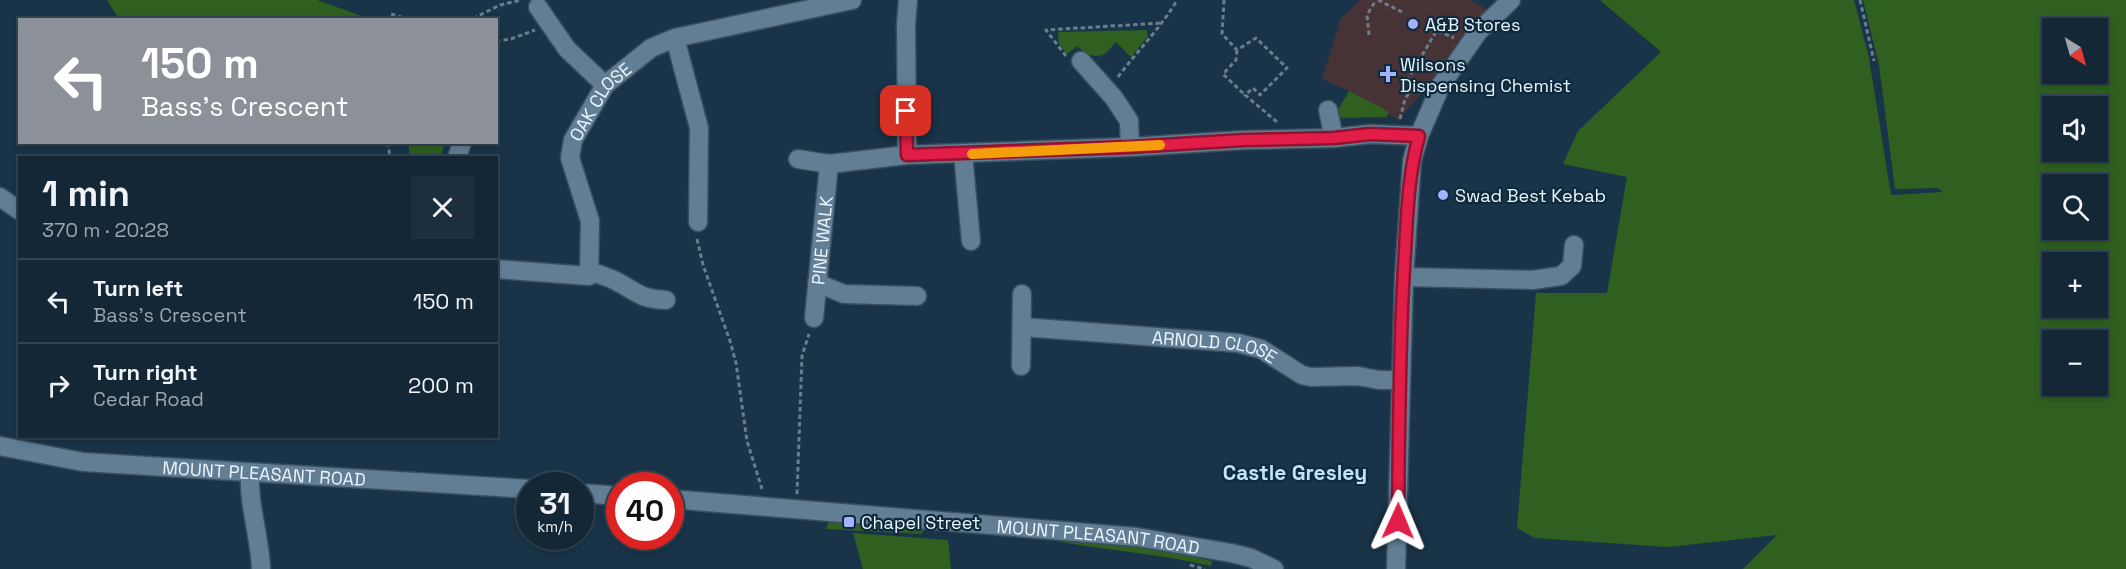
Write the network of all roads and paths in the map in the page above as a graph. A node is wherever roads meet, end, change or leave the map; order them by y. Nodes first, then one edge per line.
1 (520, 0) edge
2 (852, 0) edge
3 (908, 0) edge
4 (1177, 0) edge
5 (1224, 0) edge
6 (1377, 0) edge
7 (1511, 0) edge
8 (1860, 0) edge
9 (538, 7) dead end
10 (782, 7) edge
11 (1402, 12) dead end
12 (391, 14) dead end
13 (404, 18) edge
14 (474, 18) edge
15 (549, 23) junction
16 (1162, 23) junction
17 (1431, 28) dead end
18 (1437, 30) junction
19 (1369, 34) dead end
20 (675, 38) junction
21 (498, 41) edge
22 (1469, 45) junction
23 (1237, 50) junction
24 (1081, 61) joint
25 (1874, 61) dead end
26 (605, 85) junction
27 (1108, 92) junction
28 (1245, 95) junction
29 (1328, 110) dead end
30 (1278, 123) dead end
31 (1395, 136) junction
32 (1419, 136) junction
33 (1334, 138) junction
34 (1130, 147) junction
35 (963, 154) junction
36 (907, 155) junction
37 (798, 159) dead end
38 (830, 164) junction
39 (0, 197) edge
40 (18, 210) edge
41 (698, 222) joint
42 (971, 241) dead end
43 (1574, 245) dead end
44 (498, 269) edge
45 (589, 271) junction
46 (1404, 277) junction
47 (817, 283) junction
48 (1022, 294) dead end
49 (917, 296) dead end
50 (666, 300) dead end
51 (814, 318) joint
52 (1022, 327) junction
53 (1021, 366) dead end
54 (1400, 380) junction
55 (0, 446) edge
56 (250, 472) junction
57 (516, 488) edge
58 (684, 500) edge
59 (769, 508) junction
60 (798, 510) junction
61 (1230, 561) edge
62 (261, 569) edge
63 (1274, 569) edge
64 (1396, 569) edge

1 - 14 path
2 - 10 street, OAK CLOSE
3 - 36 street
4 - 16 path
5 - 23 path
6 - 11 path
6 - 19 path
7 - 22 street
8 - 25 path
9 - 15 street
10 - 20 street, OAK CLOSE
12 - 13 path
15 - 21 path
15 - 26 street
16 - 24 path
16 - 27 path
17 - 18 path
18 - 22 path
18 - 31 path
20 - 26 street, OAK CLOSE
20 - 41 street
22 - 32 street
23 - 28 path
23 - 28 path
24 - 27 street
26 - 45 street, OAK CLOSE
27 - 34 street
28 - 30 path
29 - 33 street
31 - 32 street
31 - 33 street
32 - 46 street
33 - 34 street
34 - 35 street
35 - 36 street
35 - 42 street
36 - 38 street
37 - 38 street
38 - 47 street, PINE WALK
39 - 40 street
41 - 59 path
43 - 46 street
44 - 45 street
45 - 50 street
46 - 54 street
47 - 49 street
47 - 51 street, PINE WALK
48 - 52 street
51 - 60 path
52 - 53 street
52 - 54 street, ARNOLD CLOSE
54 - 64 street
55 - 56 street, MOUNT PLEASANT ROAD
56 - 57 street, MOUNT PLEASANT ROAD
56 - 62 street
58 - 59 street, MOUNT PLEASANT ROAD
59 - 60 street, MOUNT PLEASANT ROAD
60 - 61 street, MOUNT PLEASANT ROAD
61 - 63 street, MOUNT PLEASANT ROAD

